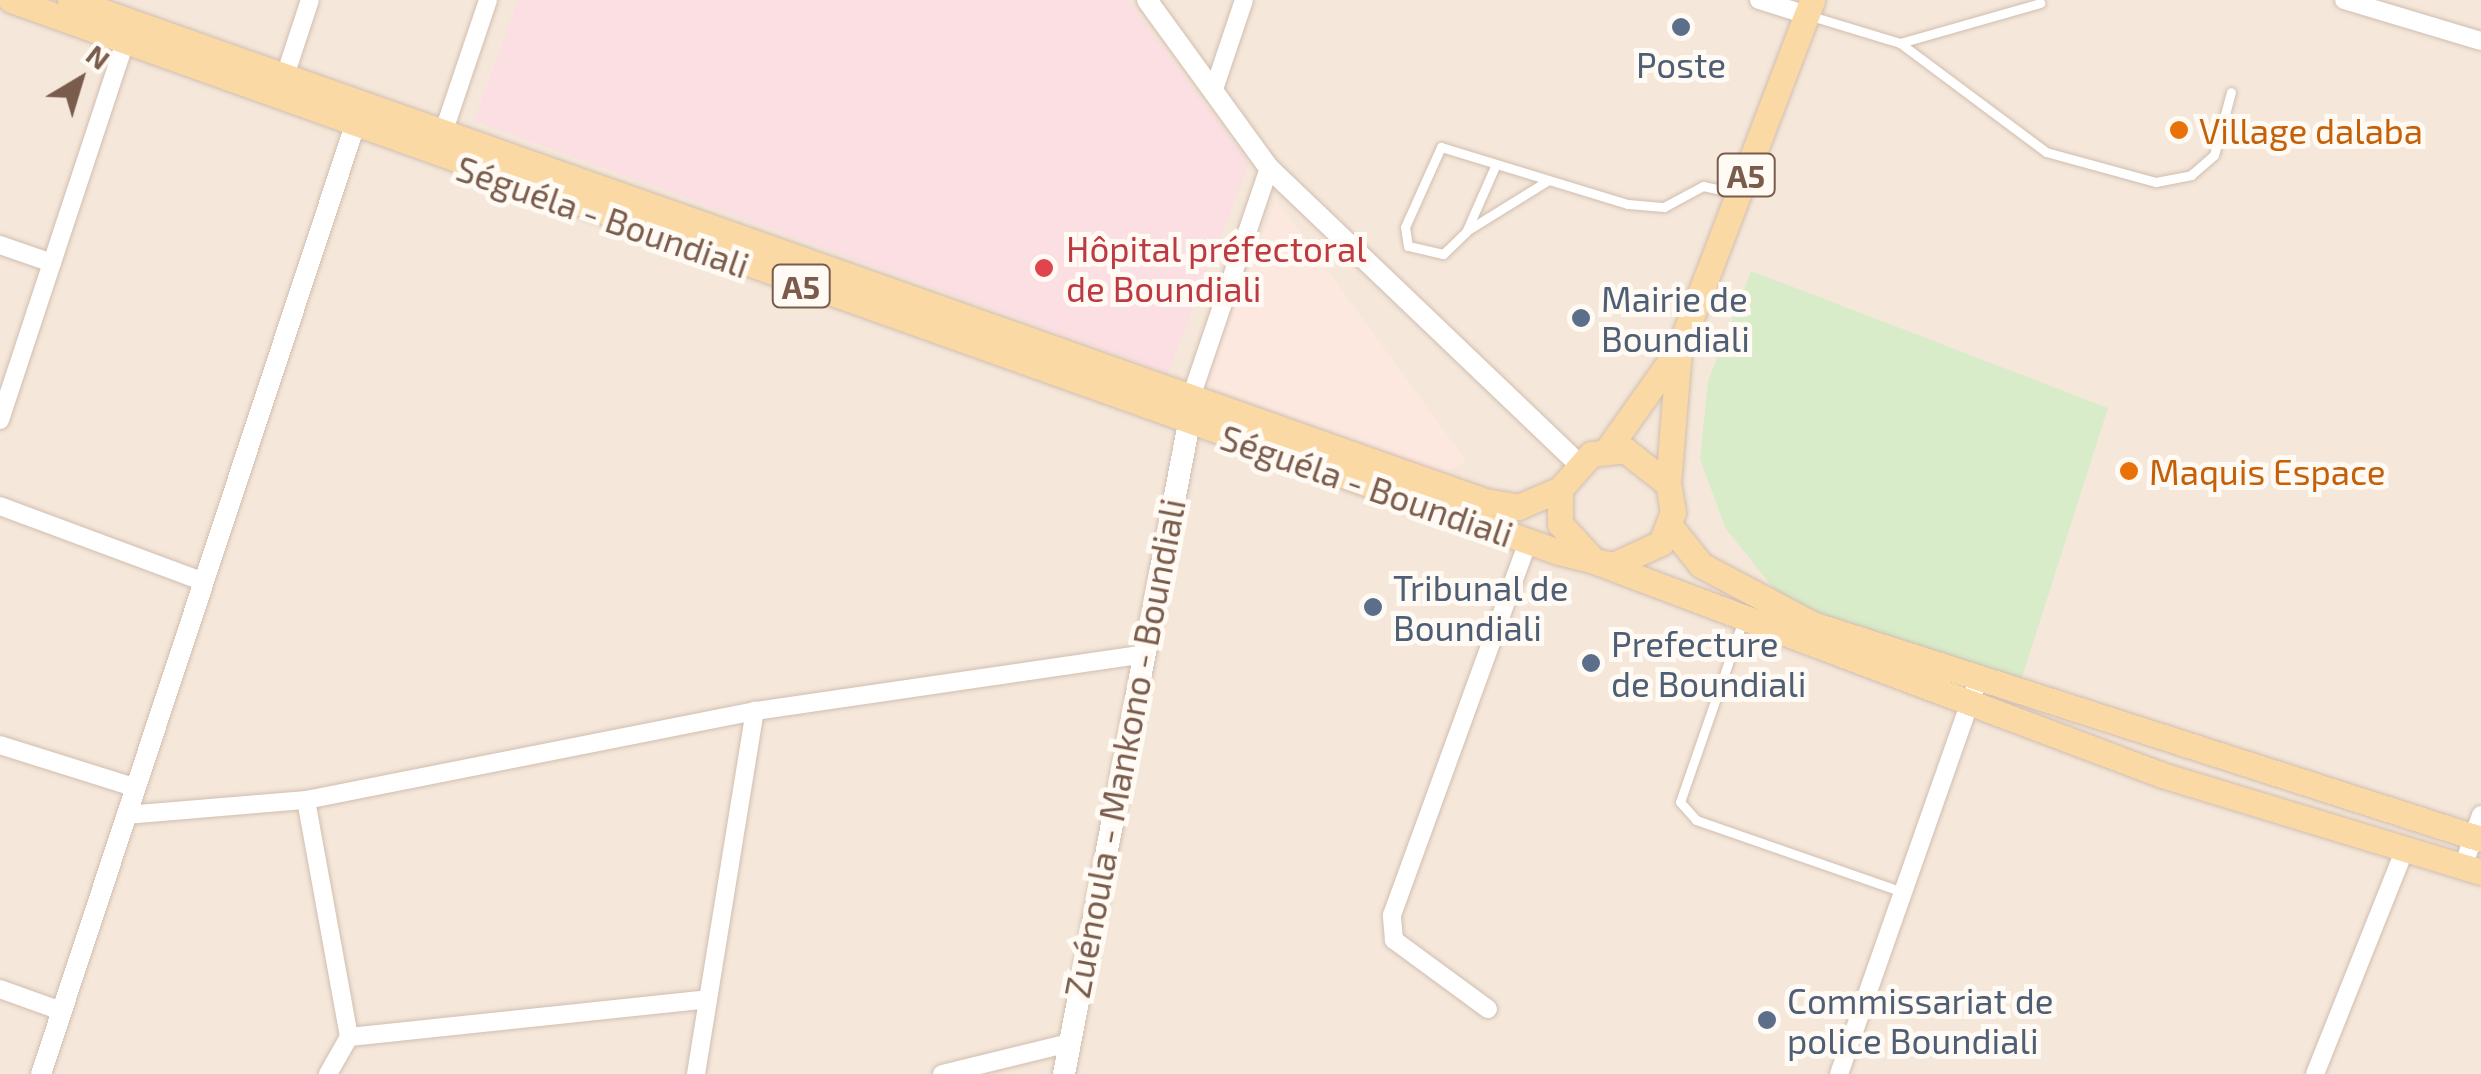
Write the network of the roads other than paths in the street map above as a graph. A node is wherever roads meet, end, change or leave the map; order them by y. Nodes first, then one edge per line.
1 (10, 0) edge
2 (70, 0) edge
3 (310, 0) edge
4 (488, 0) edge
5 (1147, 0) edge
6 (1244, 0) edge
7 (1760, 0) edge
8 (2344, 0) edge
9 (2040, 2) dead end
10 (1810, 7) edge
11 (2398, 8) edge
12 (125, 41) junction
13 (2481, 41) edge
14 (1900, 43) junction
15 (281, 89) junction
16 (1214, 92) junction
17 (2231, 92) dead end
18 (354, 128) junction
19 (438, 147) junction
20 (1496, 164) junction
21 (1269, 168) junction
22 (1549, 181) junction
23 (1738, 194) junction
24 (1466, 232) junction
25 (0, 245) edge
26 (52, 262) junction
27 (1679, 349) junction
28 (1189, 411) junction
29 (0, 420) edge
30 (1607, 450) junction
31 (1578, 462) junction
32 (1668, 484) junction
33 (1560, 490) junction
34 (0, 506) edge
35 (1670, 526) junction
36 (1528, 541) junction
37 (1594, 561) junction
38 (204, 582) junction
39 (1742, 623) junction
40 (1138, 656) junction
41 (1978, 680) junction
42 (1969, 707) junction
43 (755, 711) junction
44 (0, 745) edge
45 (136, 788) junction
46 (306, 800) junction
47 (126, 816) junction
48 (2478, 831) edge
49 (2406, 849) junction
50 (2472, 869) edge
51 (1903, 892) junction
52 (0, 989) edge
53 (708, 999) junction
54 (1488, 1009) dead end
55 (61, 1011) junction
56 (348, 1036) junction
57 (1065, 1044) junction
58 (40, 1074) edge
59 (328, 1074) edge
60 (696, 1074) edge
61 (942, 1074) edge
62 (1064, 1074) edge
63 (1840, 1074) edge
64 (2314, 1074) edge

1 - 12 main road, Séguéla - Boundiali / A5
2 - 15 main road, Séguéla - Boundiali / A5
3 - 15 street
4 - 19 street
5 - 16 street
6 - 16 street
7 - 10 street
8 - 11 street
9 - 14 lane
10 - 14 lane
10 - 23 main road, A5
11 - 13 street
12 - 15 main road, Séguéla - Boundiali / A5
12 - 26 street
14 - 17 lane
15 - 18 main road, Séguéla - Boundiali / A5
15 - 19 main road, Séguéla - Boundiali / A5
16 - 21 street
18 - 19 main road, Séguéla - Boundiali / A5
18 - 38 street
19 - 28 main road, Séguéla - Boundiali / A5
20 - 22 lane
20 - 24 lane
20 - 24 lane
21 - 28 street
21 - 31 street
22 - 23 lane
22 - 24 lane
23 - 27 main road, A5
25 - 26 street
26 - 29 street
27 - 30 main road, A5
27 - 32 main road, A5
28 - 33 main road, Séguéla - Boundiali / A5
28 - 36 main road, Séguéla - Boundiali / A5
28 - 40 main road, Zuénoula - Mankono - Boundiali
30 - 31 main road
30 - 32 main road
31 - 33 main road, Séguéla - Boundiali
32 - 35 main road
33 - 37 main road, Séguéla - Boundiali
34 - 38 street
35 - 37 main road, Séguéla - Boundiali
35 - 41 main road
36 - 37 main road, Séguéla - Boundiali / A5
36 - 54 street
37 - 39 main road
38 - 45 street
39 - 42 main road
39 - 51 lane
40 - 43 street
40 - 57 main road, Zuénoula - Mankono - Boundiali
41 - 42 street
41 - 48 main road
42 - 49 main road
42 - 51 street
43 - 46 street
43 - 53 street
44 - 45 street
45 - 47 street
46 - 47 street
46 - 56 street
47 - 55 street
48 - 50 street
49 - 50 main road
49 - 64 street
51 - 63 street
52 - 55 street
53 - 56 street
53 - 60 street
55 - 58 street
56 - 59 street
57 - 61 street
57 - 62 main road, Zuénoula - Mankono - Boundiali

